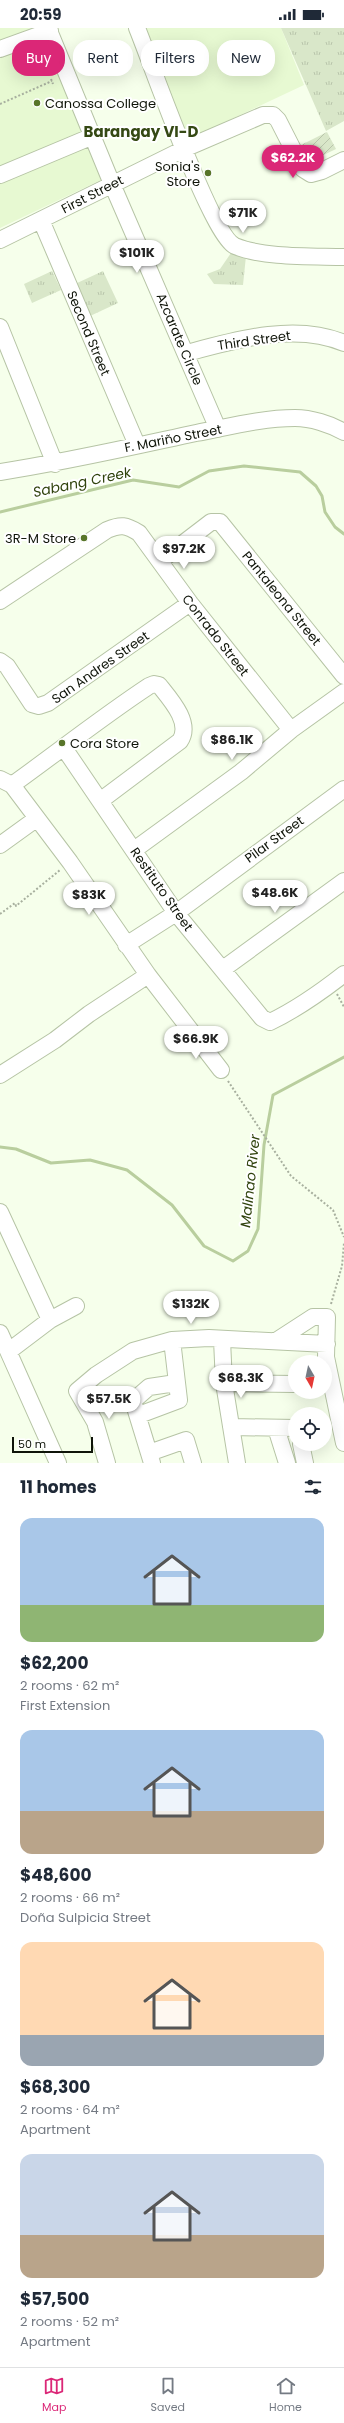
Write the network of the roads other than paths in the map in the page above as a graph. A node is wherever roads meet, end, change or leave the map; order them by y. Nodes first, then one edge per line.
1 (137, 28) edge
2 (49, 30) edge
3 (0, 49) edge
4 (93, 136) junction
5 (184, 149) junction
6 (344, 160) edge
7 (0, 175) edge
8 (112, 184) junction
9 (41, 220) junction
10 (0, 240) edge
11 (344, 257) edge
12 (0, 327) edge
13 (344, 343) edge
14 (187, 353) junction
15 (218, 429) junction
16 (344, 432) edge
17 (136, 445) junction
18 (55, 464) junction
19 (0, 472) edge
20 (160, 561) junction
21 (0, 601) edge
22 (190, 603) junction
23 (0, 661) edge
24 (344, 676) edge
25 (344, 692) edge
26 (291, 730) junction
27 (64, 748) junction
28 (6, 782) edge
29 (344, 789) edge
30 (100, 800) junction
31 (36, 819) junction
32 (0, 846) edge
33 (134, 850) junction
34 (344, 881) edge
35 (176, 913) junction
36 (126, 945) junction
37 (223, 969) junction
38 (344, 974) edge
39 (148, 975) junction
40 (221, 1070) road end
41 (0, 1075) edge
42 (0, 1212) edge
43 (76, 1306) dead end
44 (50, 1320) junction
45 (0, 1333) edge
46 (172, 1340) junction
47 (222, 1340) junction
48 (276, 1341) junction
49 (328, 1344) junction
50 (9, 1351) junction
51 (326, 1355) edge
52 (176, 1383) junction
53 (224, 1383) junction
54 (288, 1384) edge
55 (332, 1399) edge
56 (138, 1414) junction
57 (231, 1427) junction
58 (276, 1428) junction
59 (288, 1428) edge
60 (344, 1443) edge
61 (302, 1451) edge
62 (151, 1458) edge
63 (58, 1463) edge
64 (107, 1463) edge
65 (194, 1463) edge
66 (237, 1463) edge
67 (287, 1463) edge
68 (305, 1463) edge

1 - 5 street
2 - 3 street
2 - 4 street, Azcarate Circle
4 - 7 street
4 - 8 street, Azcarate Circle
5 - 6 street, First Street
5 - 8 street, First Street
5 - 11 street
8 - 9 street, First Street
8 - 14 street, Azcarate Circle
9 - 10 street, First Street
9 - 17 street, Second Street
12 - 18 street
13 - 14 street, Third Street
14 - 15 street, Azcarate Circle
15 - 16 street, F. Mariño Street
15 - 17 street, F. Mariño Street
17 - 18 street, F. Mariño Street
18 - 19 street, F. Mariño Street
20 - 21 street, Conrado Street
20 - 22 street, Conrado Street
20 - 24 street, Pantaleona Street
22 - 23 street, San Andres Street
22 - 26 street, Conrado Street
25 - 26 street
26 - 33 street
27 - 28 street
27 - 30 street, Restituto Street
27 - 30 street
28 - 31 street
29 - 35 street, Pilar Street
30 - 33 street, Restituto Street
31 - 32 street
31 - 36 street
33 - 35 street, Restituto Street
34 - 37 street
35 - 36 street, Pilar Street
35 - 37 street, Restituto Street
36 - 39 street
37 - 38 street, Restituto Street
39 - 40 street
39 - 41 street
42 - 44 street
43 - 44 street
44 - 50 street
45 - 50 street
46 - 47 street
46 - 52 street
46 - 64 street
47 - 48 street
47 - 53 street
48 - 49 street
48 - 49 street
49 - 51 street
50 - 63 street
52 - 56 street
52 - 56 street
53 - 54 street
53 - 57 street
55 - 60 street
56 - 62 street
57 - 58 street
57 - 66 street
58 - 59 street
58 - 67 street
61 - 68 street
62 - 65 street

